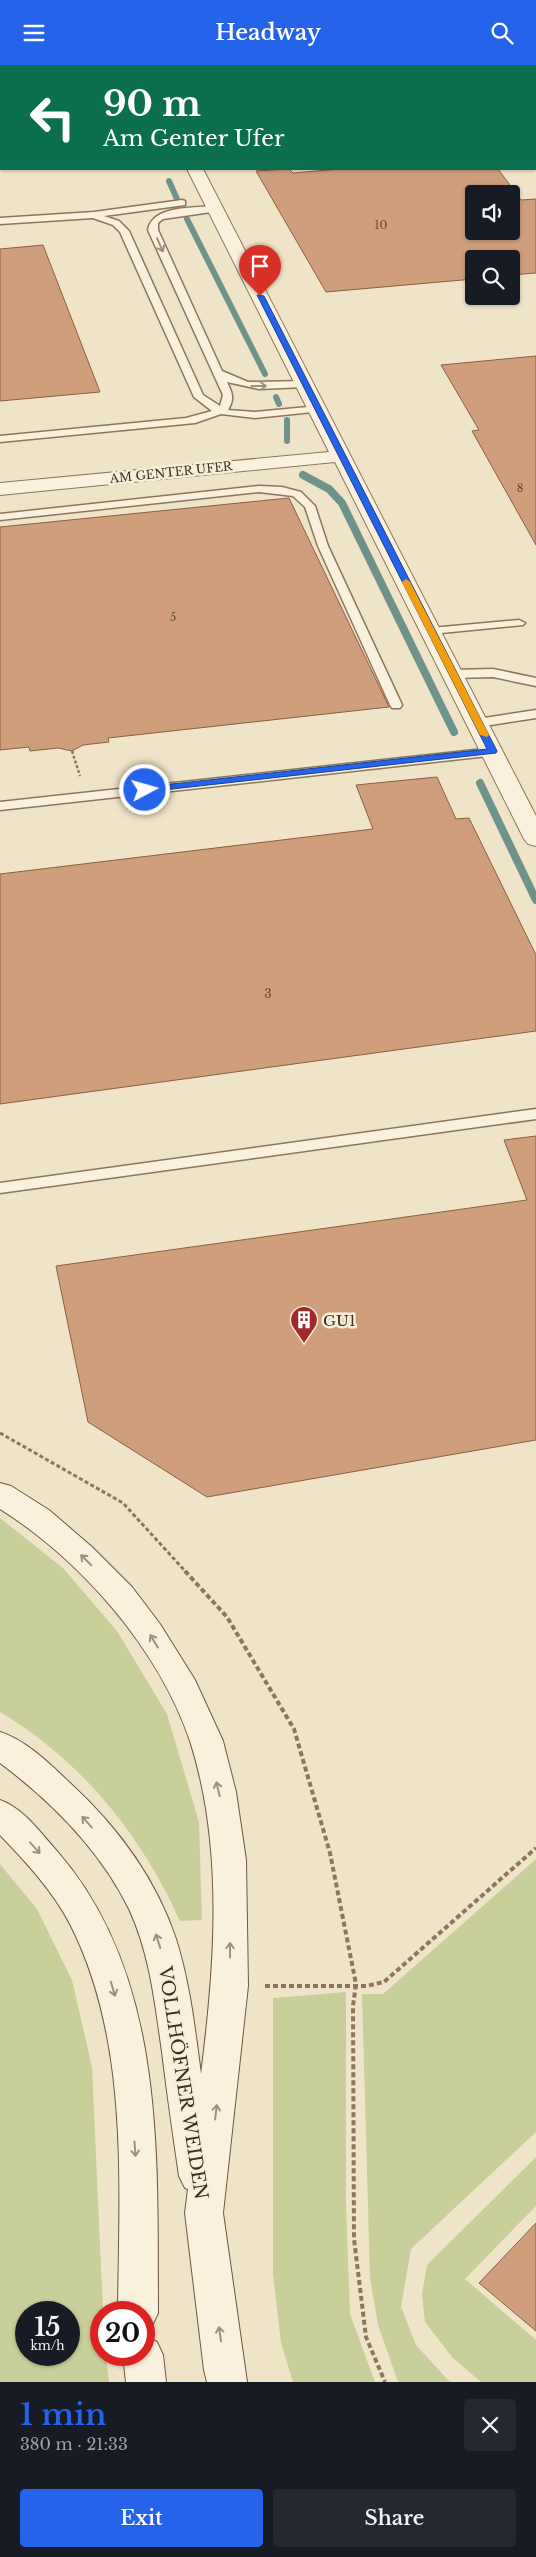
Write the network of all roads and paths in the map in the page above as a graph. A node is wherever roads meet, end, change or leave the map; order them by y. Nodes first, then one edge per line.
1 (196, 170) edge
2 (213, 205) junction
3 (94, 215) junction
4 (0, 221) edge
5 (216, 371) junction
6 (305, 384) junction
7 (318, 409) junction
8 (222, 411) junction
9 (245, 415) junction
10 (186, 421) junction
11 (0, 439) edge
12 (342, 456) junction
13 (0, 489) edge
14 (0, 517) edge
15 (520, 623) dead end
16 (431, 631) junction
17 (453, 674) junction
18 (536, 682) edge
19 (396, 705) dead end
20 (536, 714) edge
21 (478, 723) junction
22 (493, 751) junction
23 (0, 806) edge
24 (536, 839) edge
25 (536, 1114) edge
26 (0, 1188) edge
27 (0, 1433) edge
28 (0, 1494) edge
29 (0, 1745) edge
30 (0, 1814) edge
31 (536, 1848) edge
32 (356, 1984) junction
33 (266, 1986) dead end
34 (204, 2213) junction
35 (138, 2301) edge
36 (144, 2366) edge
37 (146, 2382) edge
38 (228, 2382) edge
39 (385, 2382) edge

1 - 2 street
2 - 3 lane
2 -> 5 lane
2 - 6 street
3 - 4 lane
3 - 8 lane
5 -> 6 lane
5 - 8 lane
6 - 7 street
7 - 9 lane
7 - 12 street
8 - 9 lane
8 - 10 lane
9 - 10 lane
10 - 11 lane
12 - 13 street, AM GENTER UFER
12 - 16 street
14 - 19 lane
15 - 16 lane
16 - 17 street
17 - 18 lane
17 - 21 street
20 - 21 lane
21 - 22 street
22 - 23 lane
22 - 24 street
25 - 26 lane
27 - 32 path
34 -> 28 street
34 -> 29 street, VOLLHÖFNER WEIDEN
30 -> 35 street
31 - 32 path
32 - 33 path
32 - 39 path
38 -> 34 street
36 - 37 street

